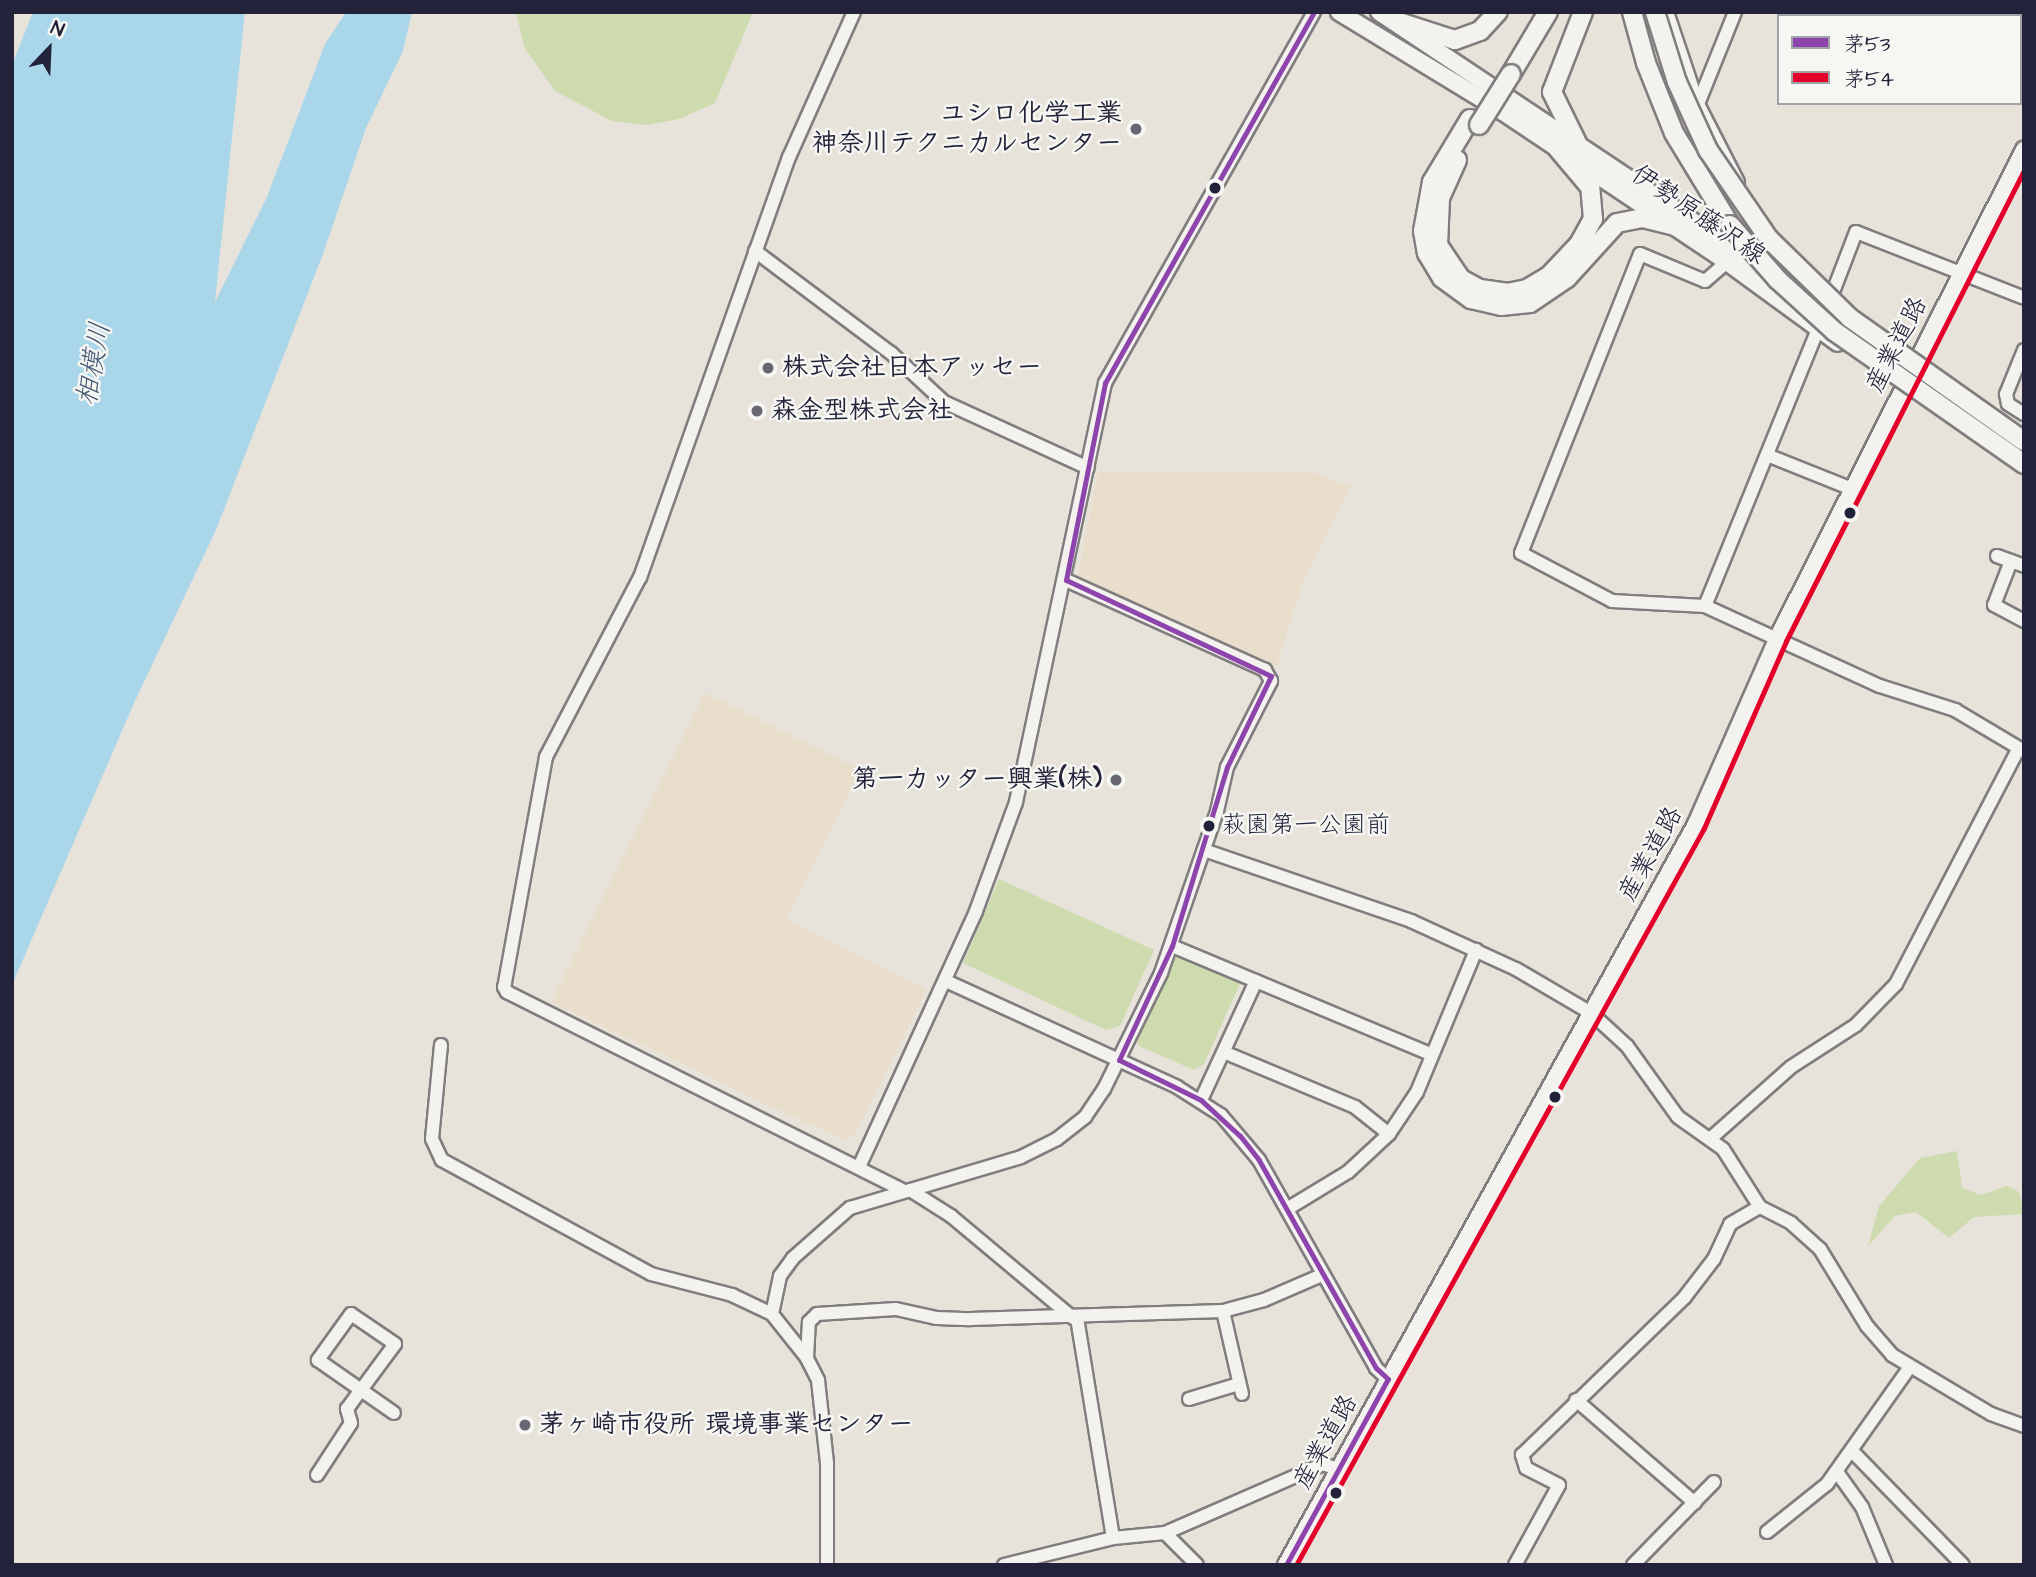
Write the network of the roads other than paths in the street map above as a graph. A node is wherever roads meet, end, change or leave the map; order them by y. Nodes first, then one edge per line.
1 (854, 12) edge
2 (1314, 12) edge
3 (1339, 12) edge
4 (1498, 12) edge
5 (1535, 12) edge
6 (1548, 12) edge
7 (1583, 12) edge
8 (1632, 12) edge
9 (1655, 12) edge
10 (1667, 12) edge
11 (1735, 12) edge
12 (1386, 16) edge
13 (1506, 71) junction
14 (1698, 104) junction
15 (1474, 122) junction
16 (1577, 143) junction
17 (1558, 149) junction
18 (2024, 150) edge
19 (1674, 226) junction
20 (755, 251) junction
21 (1746, 256) junction
22 (1727, 262) junction
23 (1961, 274) junction
24 (2024, 298) edge
25 (1826, 309) junction
26 (1818, 329) junction
27 (2024, 350) edge
28 (1912, 370) junction
29 (1903, 387) junction
30 (2024, 414) edge
31 (2024, 443) edge
32 (1767, 455) junction
33 (2024, 466) edge
34 (1088, 468) junction
35 (1852, 489) junction
36 (1997, 556) dead end
37 (2011, 561) junction
38 (2024, 566) edge
39 (1066, 580) junction
40 (1705, 606) junction
41 (2024, 621) edge
42 (1778, 637) junction
43 (2021, 750) edge
44 (1204, 850) junction
45 (1172, 946) junction
46 (1476, 950) junction
47 (946, 981) junction
48 (1256, 981) junction
49 (1591, 1013) junction
50 (441, 1045) dead end
51 (1226, 1053) junction
52 (1432, 1055) junction
53 (1119, 1060) junction
54 (1201, 1100) junction
55 (1390, 1134) junction
56 (1710, 1139) junction
57 (859, 1167) junction
58 (907, 1190) junction
59 (1760, 1207) junction
60 (1287, 1209) junction
61 (1322, 1275) junction
62 (1223, 1311) junction
63 (772, 1314) junction
64 (1075, 1318) junction
65 (807, 1357) junction
66 (1909, 1368) junction
67 (1388, 1379) junction
68 (361, 1390) junction
69 (1189, 1399) dead end
70 (1576, 1399) junction
71 (394, 1413) dead end
72 (2024, 1426) edge
73 (1852, 1451) junction
74 (1339, 1469) junction
75 (1837, 1472) junction
76 (317, 1475) dead end
77 (1714, 1482) dead end
78 (1695, 1503) junction
79 (1767, 1532) dead end
80 (1165, 1533) junction
81 (1114, 1538) junction
82 (827, 1565) edge
83 (1004, 1565) edge
84 (1197, 1565) edge
85 (1286, 1565) edge
86 (1515, 1565) edge
87 (1633, 1565) edge
88 (1886, 1565) edge
89 (1963, 1565) edge

1 - 20 street
2 - 34 street
3 - 17 main road, 伊勢原藤沢線
4 - 12 highway
5 - 13 highway
6 - 13 highway
7 - 16 highway
8 - 33 highway, bridge
9 - 31 highway, bridge
10 - 14 street
11 - 14 street
12 - 16 main road, 伊勢原藤沢線
13 - 15 highway, bridge
14 - 21 street
15 - 17 highway
15 - 19 highway
16 - 21 main road, 伊勢原藤沢線
17 - 19 main road, 伊勢原藤沢線
18 - 23 main road, 産業道路
19 - 22 main road, 伊勢原藤沢線
20 - 34 street
20 - 57 street
21 - 25 main road, 伊勢原藤沢線
22 - 26 main road, 伊勢原藤沢線
22 - 40 street
23 - 24 street
23 - 25 street
23 - 28 main road, 産業道路
25 - 26 street
25 - 28 main road, 伊勢原藤沢線
26 - 29 main road, 伊勢原藤沢線
26 - 32 street
27 - 30 street
28 - 29 main road, 産業道路
28 - 31 main road, 伊勢原藤沢線
29 - 33 main road, 伊勢原藤沢線
29 - 35 main road, 産業道路
32 - 35 street
32 - 40 street
34 - 39 street
35 - 42 main road, 産業道路
36 - 37 street
37 - 38 street
37 - 41 street
39 - 44 street
39 - 47 street
40 - 42 street
42 - 43 street
42 - 49 main road, 産業道路
43 - 56 street
44 - 45 street
44 - 46 street
45 - 48 street
45 - 53 street
46 - 49 street
46 - 52 street
47 - 53 street
47 - 57 street
48 - 51 street
48 - 52 street
49 - 56 street
49 - 67 main road, 産業道路
50 - 63 street
51 - 54 street
51 - 55 street
52 - 55 street
53 - 54 street
53 - 58 street
54 - 60 street
55 - 60 street
56 - 59 street
57 - 58 street
58 - 63 street
58 - 64 street
59 - 66 street
59 - 70 street
60 - 61 street
61 - 62 street
61 - 67 street
62 - 64 street
62 - 69 street
63 - 65 street
64 - 65 street
64 - 81 street
65 - 82 street
66 - 72 street
66 - 73 street
67 - 74 main road, 産業道路
68 - 68 street
68 - 71 street
68 - 76 street
70 - 78 street
70 - 86 street
73 - 75 street
73 - 89 street
74 - 80 street
74 - 85 main road, 産業道路
75 - 79 street
75 - 88 street
77 - 78 street
78 - 87 street
80 - 81 street
80 - 84 street
81 - 83 street

